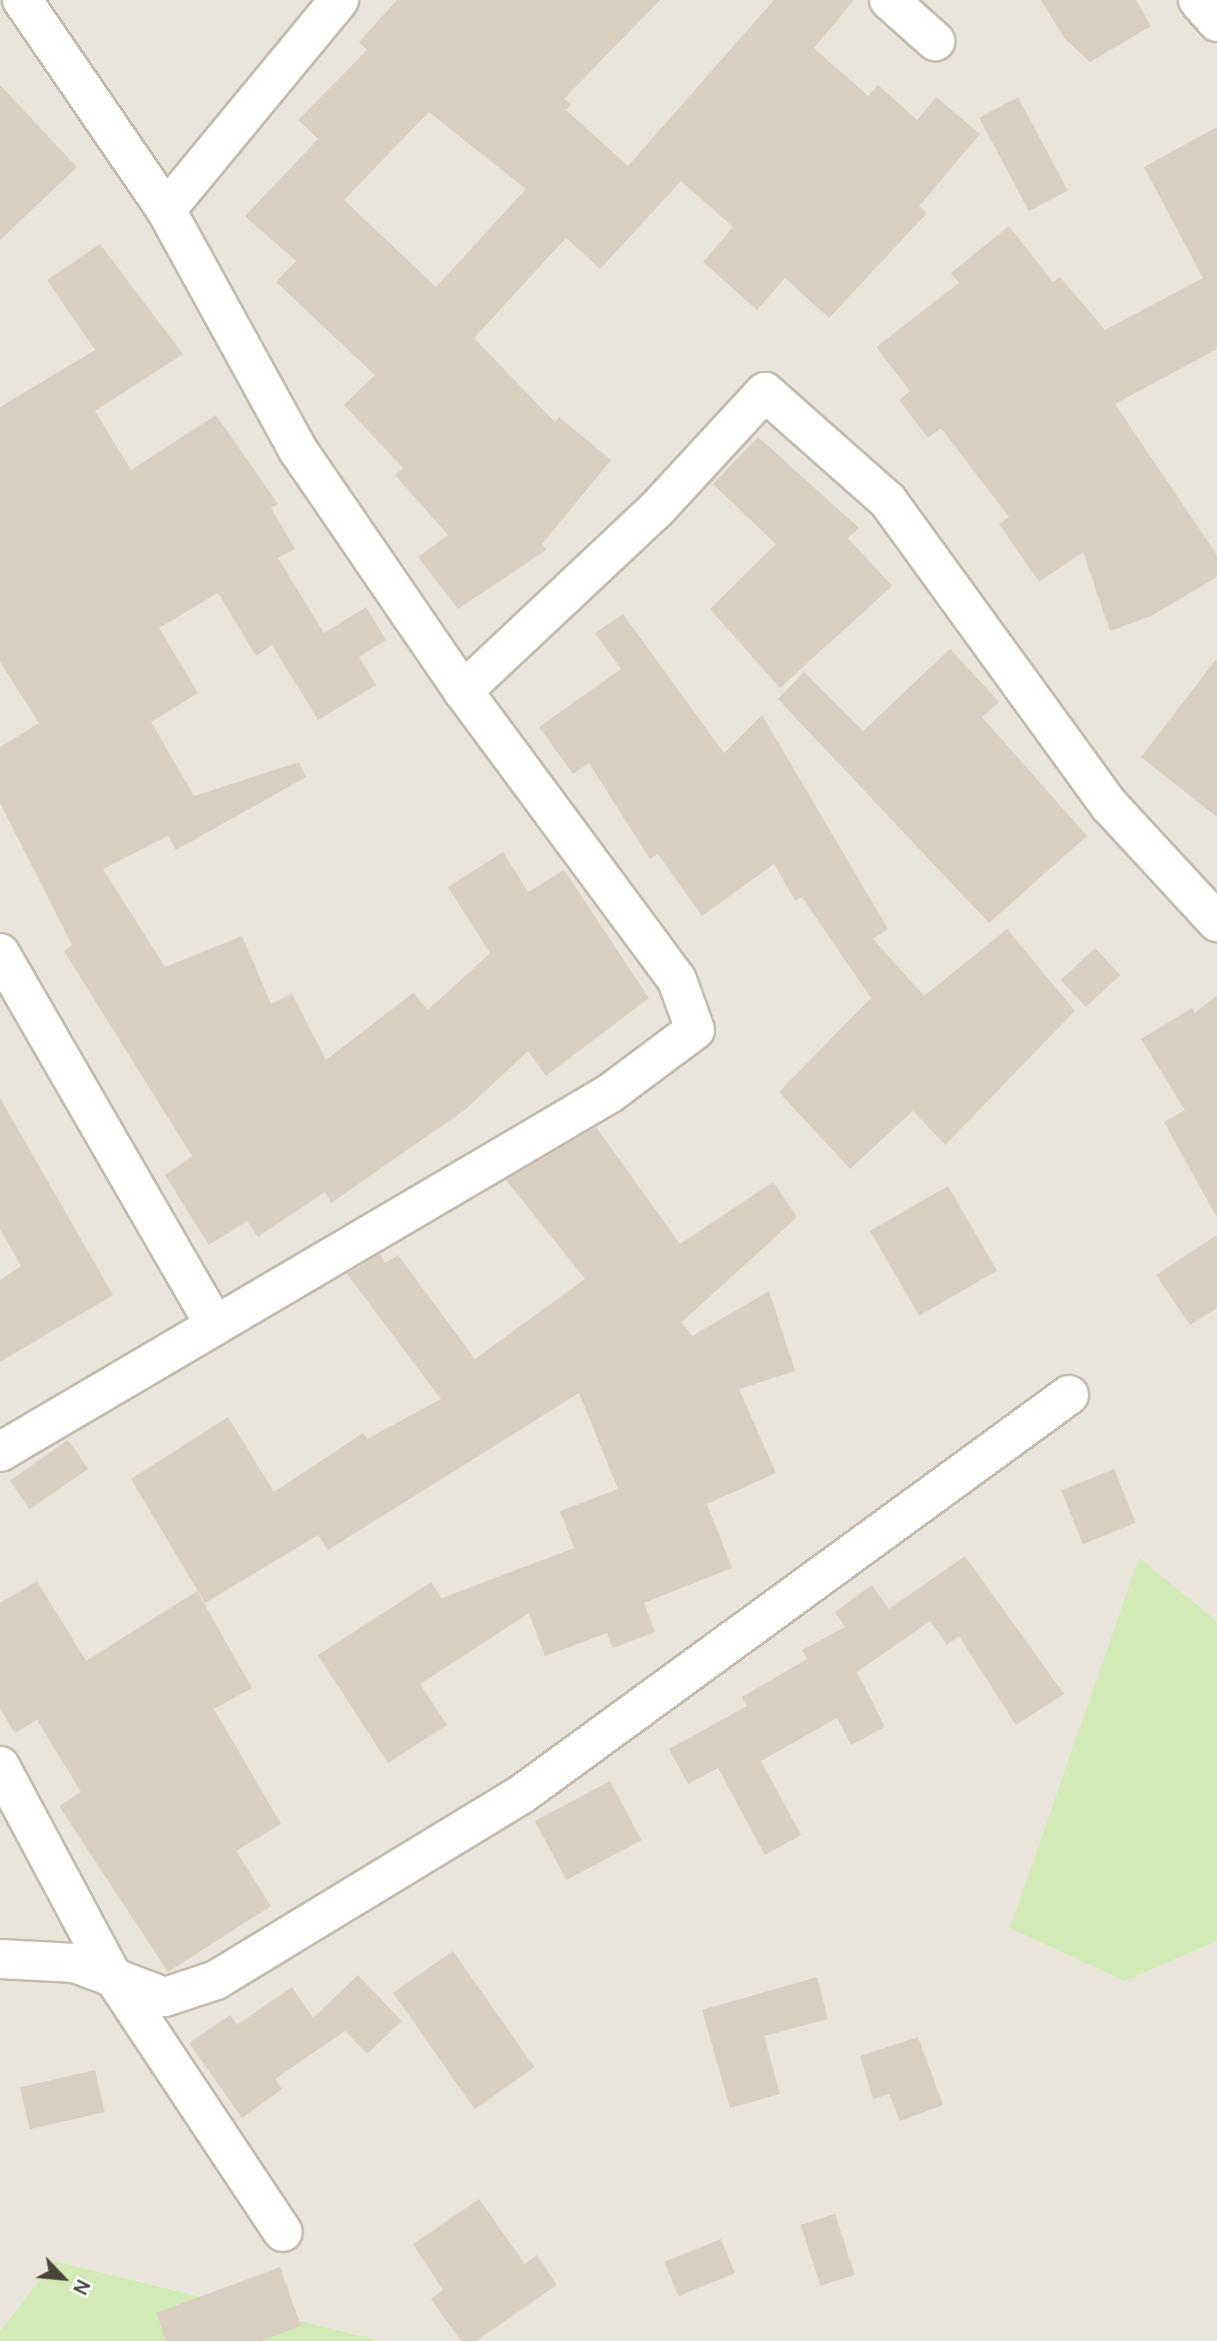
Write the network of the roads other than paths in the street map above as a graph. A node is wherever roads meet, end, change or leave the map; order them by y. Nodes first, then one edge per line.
1 (22, 0) edge
2 (339, 0) edge
3 (889, 0) edge
4 (1198, 0) edge
5 (1217, 22) edge
6 (935, 41) dead end
7 (166, 210) junction
8 (463, 691) junction
9 (1217, 922) edge
10 (0, 953) edge
11 (214, 1323) junction
12 (1069, 1395) dead end
13 (0, 1452) edge
14 (0, 1766) edge
15 (0, 1959) edge
16 (110, 1972) junction
17 (283, 2232) dead end

1 - 7 street
2 - 7 street
3 - 6 street
4 - 5 street
7 - 8 street
8 - 9 street
8 - 11 street
10 - 11 street
11 - 13 street
12 - 16 street
14 - 16 street
15 - 16 street
16 - 17 street

